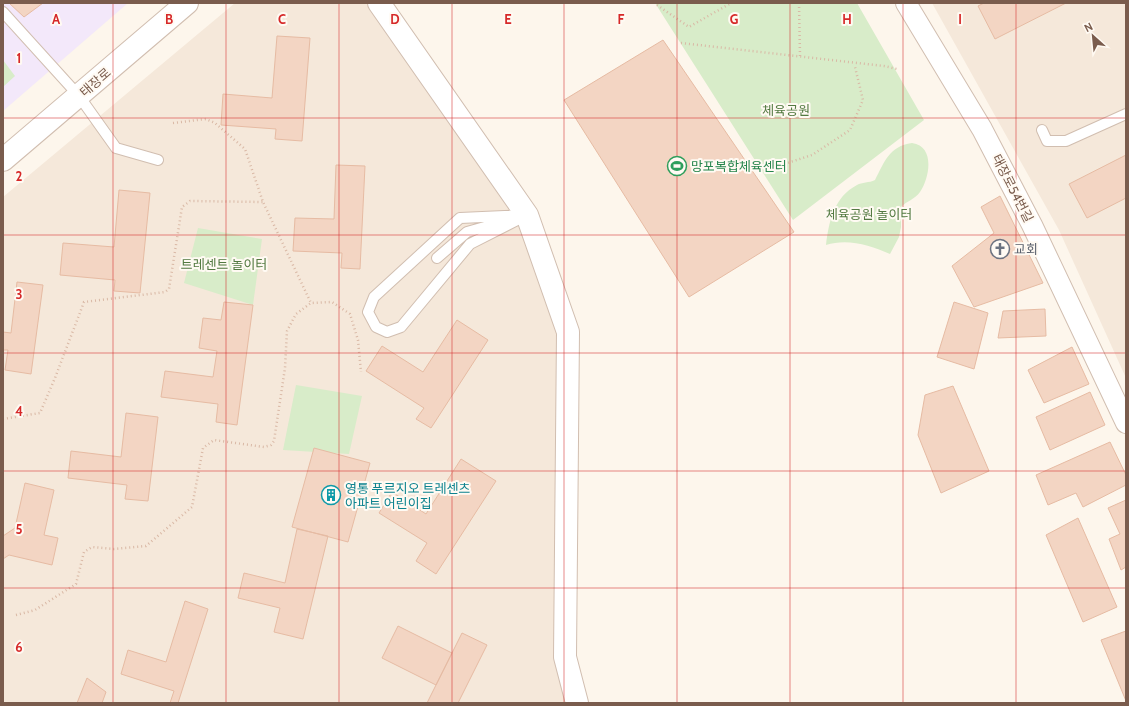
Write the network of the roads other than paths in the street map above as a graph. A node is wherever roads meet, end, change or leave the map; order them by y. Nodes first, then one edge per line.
1 (187, 3) edge
2 (379, 3) edge
3 (906, 3) edge
4 (3, 12) edge
5 (79, 96) junction
6 (1126, 114) edge
7 (1042, 130) dead end
8 (3, 160) edge
9 (158, 160) dead end
10 (527, 215) junction
11 (437, 258) dead end
12 (1126, 424) edge
13 (577, 703) edge

1 - 5 street, 태장로
2 - 10 street
3 - 12 street, 태장로54번길
4 - 5 lane
5 - 8 street, 태장로
5 - 9 lane
6 - 7 lane
10 - 10 lane
10 - 11 lane
10 - 13 street

